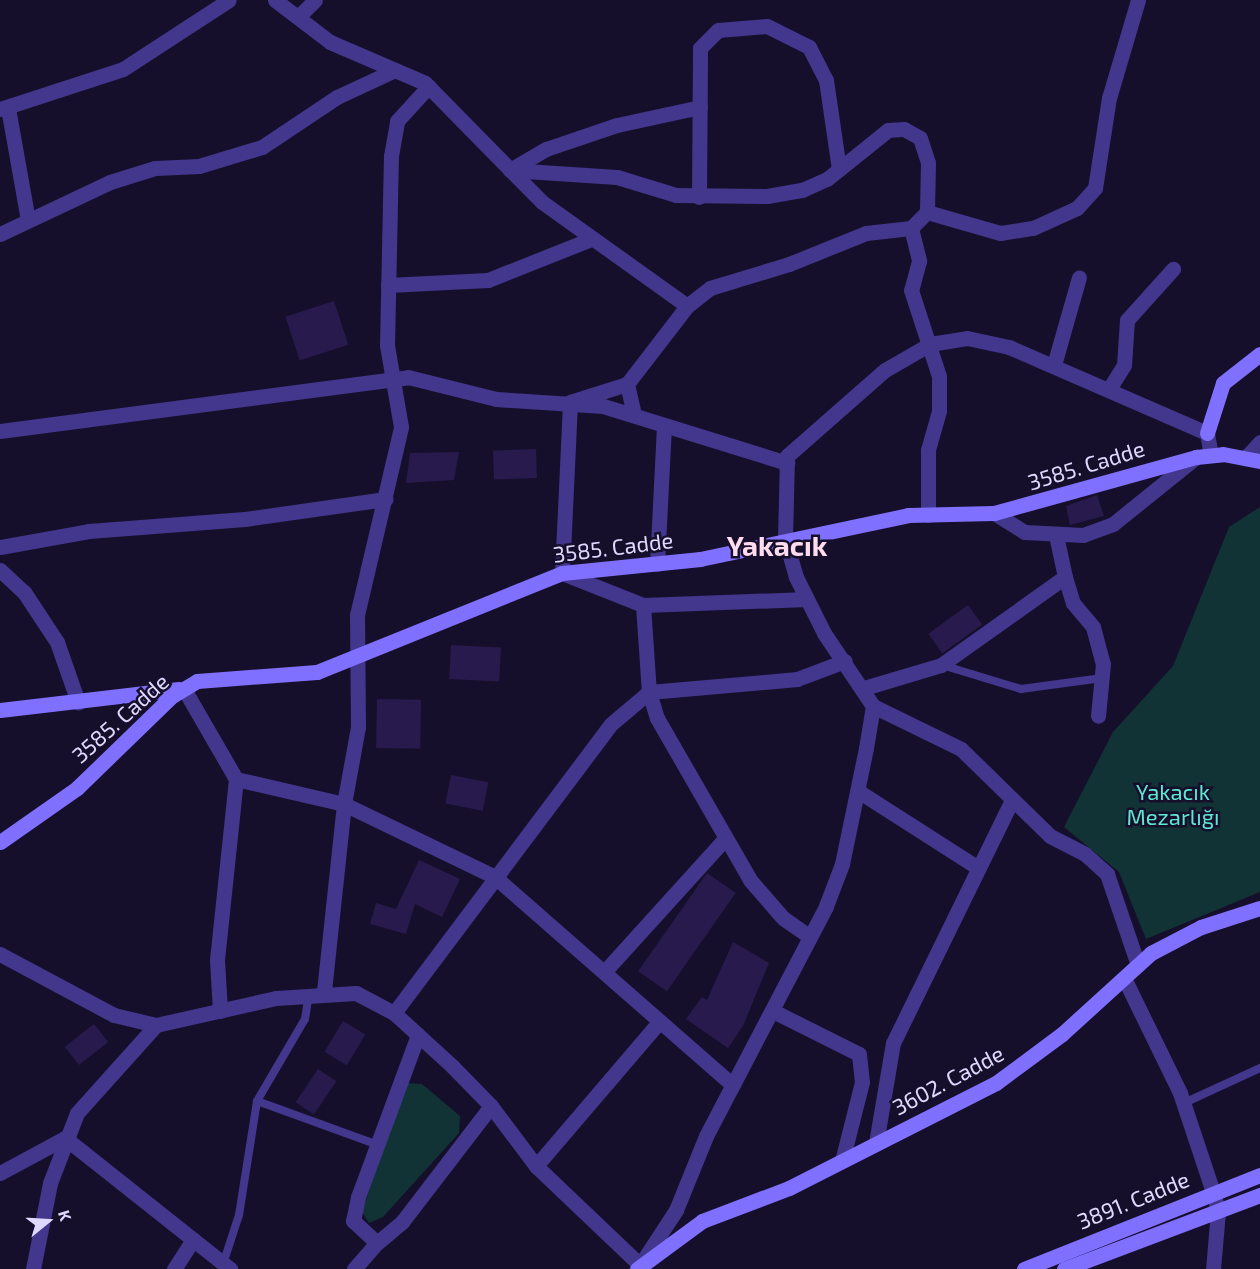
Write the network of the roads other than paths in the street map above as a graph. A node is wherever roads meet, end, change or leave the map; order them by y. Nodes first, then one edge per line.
1 (229, 0) edge
2 (275, 0) edge
3 (315, 0) edge
4 (1138, 0) edge
5 (300, 15) junction
6 (395, 70) junction
7 (429, 86) junction
8 (700, 107) junction
9 (4, 108) edge
10 (838, 169) junction
11 (510, 170) junction
12 (699, 197) junction
13 (927, 212) junction
14 (28, 220) junction
15 (911, 228) junction
16 (0, 234) edge
17 (591, 239) junction
18 (1173, 269) dead end
19 (1079, 277) dead end
20 (388, 285) junction
21 (687, 306) junction
22 (930, 344) junction
23 (1260, 354) edge
24 (1054, 365) junction
25 (392, 378) junction
26 (627, 384) junction
27 (1109, 389) junction
28 (570, 402) junction
29 (634, 415) junction
30 (664, 426) junction
31 (0, 431) edge
32 (1207, 434) junction
33 (1260, 442) edge
34 (1204, 456) junction
35 (1253, 459) edge
36 (787, 463) junction
37 (386, 498) junction
38 (994, 513) junction
39 (928, 515) junction
40 (1056, 536) junction
41 (785, 539) junction
42 (0, 547) edge
43 (657, 564) junction
44 (0, 570) edge
45 (562, 573) junction
46 (1065, 577) junction
47 (807, 599) junction
48 (643, 605) junction
49 (361, 656) junction
50 (845, 661) junction
51 (941, 665) junction
52 (1102, 678) junction
53 (184, 688) junction
54 (864, 688) junction
55 (649, 692) junction
56 (78, 702) junction
57 (873, 706) junction
58 (0, 710) edge
59 (1098, 716) dead end
60 (236, 779) junction
61 (858, 791) junction
62 (1012, 800) junction
63 (344, 804) junction
64 (723, 841) junction
65 (0, 842) edge
66 (977, 867) junction
67 (495, 877) junction
68 (1260, 908) edge
69 (810, 937) junction
70 (0, 954) edge
71 (1138, 965) junction
72 (605, 972) junction
73 (1124, 978) junction
74 (317, 992) junction
75 (220, 1011) junction
76 (773, 1011) junction
77 (394, 1013) junction
78 (659, 1022) junction
79 (156, 1025) junction
80 (418, 1035) junction
81 (1260, 1068) edge
82 (733, 1085) junction
83 (257, 1101) junction
84 (1184, 1103) junction
85 (491, 1106) junction
86 (65, 1138) junction
87 (876, 1143) junction
88 (375, 1144) junction
89 (842, 1161) junction
90 (536, 1166) junction
91 (0, 1173) edge
92 (1260, 1175) edge
93 (1214, 1192) junction
94 (1260, 1195) edge
95 (1218, 1211) junction
96 (193, 1240) junction
97 (377, 1243) junction
98 (227, 1266) edge
99 (639, 1268) edge
100 (33, 1269) edge
101 (174, 1269) edge
102 (354, 1269) edge
103 (1024, 1269) edge
104 (1064, 1269) edge
105 (1213, 1269) edge

1 - 9 street
2 - 5 street
3 - 5 street
4 - 13 street
5 - 6 street
6 - 7 street
6 - 14 street
7 - 11 street
7 - 20 street
8 - 10 street
8 - 11 street
8 - 12 street
9 - 14 street
10 - 12 street
10 - 13 street
11 - 12 street
11 - 17 street
13 - 15 street
14 - 16 street
15 - 21 street
15 - 22 street
17 - 20 street
17 - 21 street
18 - 27 street
19 - 24 street
20 - 25 street
21 - 26 street
22 - 24 street
22 - 36 street
22 - 39 street
23 - 32 main road
24 - 27 street
25 - 28 street
25 - 31 street
25 - 37 street
26 - 28 street
26 - 29 street
27 - 32 street
28 - 29 street
28 - 45 street
29 - 30 street
30 - 36 street
30 - 43 street
32 - 34 street
33 - 35 street
34 - 35 main road, 3585. Cadde
34 - 38 main road, 3585. Cadde
34 - 40 street
36 - 41 street
37 - 42 street
37 - 49 street
38 - 39 main road, 3585. Cadde
38 - 40 street
39 - 41 main road, 3585. Cadde
40 - 46 street
41 - 43 main road, 3585. Cadde
41 - 47 street
43 - 45 main road, 3585. Cadde
44 - 56 street
45 - 48 street
45 - 49 main road, 3585. Cadde
46 - 51 street
46 - 52 street
47 - 48 street
47 - 50 street
48 - 55 street
49 - 53 main road, 3585. Cadde
49 - 63 street
50 - 54 street
50 - 55 street
51 - 52 lane
51 - 54 street
52 - 59 street
53 - 56 main road
53 - 60 street
53 - 65 main road, 3585. Cadde
54 - 57 street
55 - 64 street
55 - 67 street
56 - 58 main road
57 - 61 street
57 - 62 street
60 - 63 street
60 - 75 street
61 - 66 street
61 - 69 street
62 - 66 street
62 - 71 street
63 - 67 street
63 - 74 street
64 - 69 street
64 - 72 street
66 - 87 street
67 - 72 street
67 - 77 street
68 - 71 main road, 3602. Cadde
69 - 76 street
70 - 79 street
71 - 73 main road, 3602. Cadde
72 - 78 street
73 - 84 street
73 - 87 main road, 3602. Cadde
74 - 75 street
74 - 77 street
74 - 83 lane
75 - 79 street
76 - 82 street
76 - 89 street
77 - 80 street
78 - 82 street
78 - 90 street
79 - 86 street
80 - 85 street
80 - 88 street
81 - 84 lane
82 - 99 street
83 - 88 lane
83 - 98 lane
84 - 93 street
85 - 90 street
85 - 97 street
86 - 91 street
86 - 96 street
86 - 100 street
87 - 89 main road, 3602. Cadde
88 - 97 street
89 - 99 main road, 3602. Cadde
90 - 99 street
92 - 93 main road, 3891. Cadde
93 - 95 street
93 - 103 main road, 3891. Cadde
94 - 95 main road, 3891. Cadde
95 - 104 main road, 3891. Cadde
95 - 105 street
96 - 98 street
96 - 101 street
97 - 102 street

